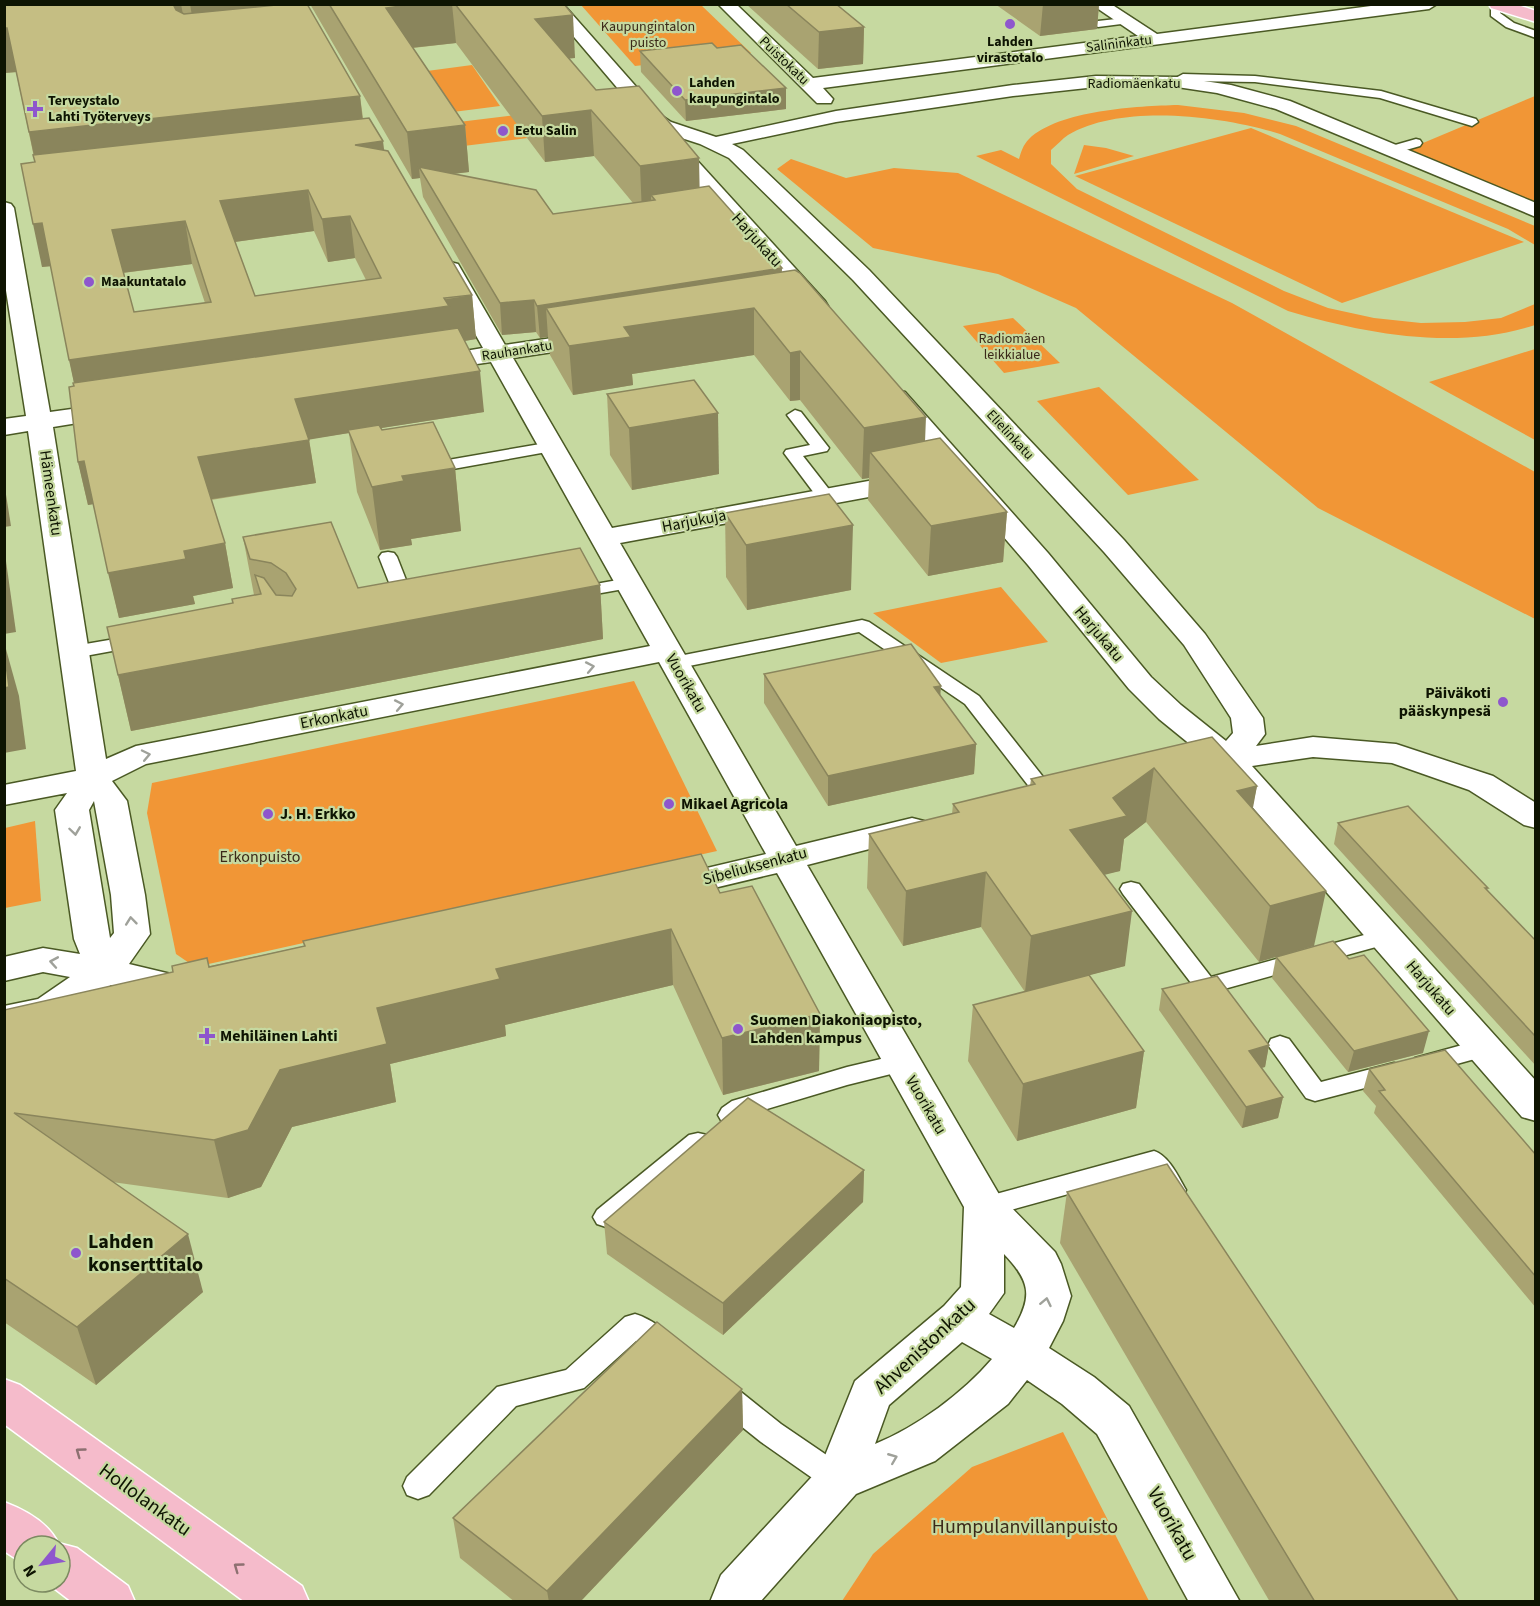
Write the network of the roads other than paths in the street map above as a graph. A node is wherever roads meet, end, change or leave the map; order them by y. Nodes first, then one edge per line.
1 (554, 4) edge
2 (726, 4) edge
3 (1099, 4) edge
4 (1429, 4) edge
5 (1497, 4) edge
6 (1536, 16) edge
7 (1125, 21) junction
8 (1098, 24) dead end
9 (1536, 35) edge
10 (1151, 38) junction
11 (1176, 82) junction
12 (809, 84) junction
13 (843, 117) junction
14 (1472, 122) dead end
15 (714, 143) junction
16 (1416, 143) dead end
17 (676, 149) edge
18 (1392, 150) junction
19 (8, 197) edge
20 (1536, 211) edge
21 (439, 249) edge
22 (786, 308) edge
23 (612, 336) edge
24 (499, 354) junction
25 (408, 368) edge
26 (877, 374) edge
27 (140, 407) edge
28 (795, 415) dead end
29 (40, 422) junction
30 (4, 427) edge
31 (552, 447) junction
32 (961, 471) junction
33 (404, 473) edge
34 (826, 496) junction
35 (603, 538) junction
36 (388, 556) dead end
37 (629, 583) junction
38 (555, 597) edge
39 (425, 620) edge
40 (154, 638) edge
41 (74, 652) junction
42 (671, 657) junction
43 (1228, 759) junction
44 (1156, 772) edge
45 (93, 778) junction
46 (1062, 794) joint
47 (4, 795) edge
48 (1010, 806) edge
49 (1536, 818) edge
50 (943, 821) edge
51 (786, 858) junction
52 (1131, 889) dead end
53 (640, 894) edge
54 (1386, 937) junction
55 (4, 969) edge
56 (105, 971) junction
57 (214, 983) edge
58 (4, 1019) edge
59 (1280, 1045) dead end
60 (1484, 1048) junction
61 (902, 1063) junction
62 (1536, 1107) edge
63 (985, 1208) junction
64 (1187, 1211) edge
65 (606, 1217) edge
66 (959, 1319) junction
67 (1022, 1354) junction
68 (4, 1398) edge
69 (839, 1480) junction
70 (418, 1486) dead end
71 (4, 1523) edge
72 (19, 1534) edge
73 (72, 1573) edge
74 (728, 1598) edge
75 (111, 1602) edge
76 (285, 1602) edge
77 (1216, 1602) edge

1 - 15 street
2 - 12 street, Puistokatu
3 - 7 street
4 - 10 street, Salininkatu
5 - 6 main road
5 - 9 lane
7 - 8 lane
7 - 10 street
10 - 12 street, Salininkatu
11 - 13 street, Radiomäenkatu
11 - 14 lane
11 - 18 street, Radiomäenkatu
12 - 13 street, Puistokatu
13 - 15 street, Radiomäenkatu
15 - 43 street, Elielinkatu
16 - 18 lane
17 - 22 street, Harjukatu
18 - 20 street, Radiomäenkatu
19 - 29 street, Hämeenkatu
21 - 24 street, Vuorikatu
23 - 24 street, Rauhankatu
24 - 25 street, Rauhankatu
24 - 31 street, Vuorikatu
26 - 32 street, Harjukatu
27 - 29 street
28 - 34 lane
29 - 30 street
29 - 41 street, Hämeenkatu
31 - 33 lane
31 - 35 street, Vuorikatu
32 - 34 street, Harjukuja
32 - 43 street, Harjukatu
34 - 35 street, Harjukuja
35 - 37 street, Vuorikatu
36 - 39 lane
37 - 38 lane
37 - 42 street, Vuorikatu
40 - 41 lane
41 - 45 street, Hämeenkatu
45 -> 42 street, Erkonkatu
42 - 46 lane
42 - 51 street, Vuorikatu
43 - 44 street
43 - 49 street
43 - 54 street, Harjukatu
45 - 47 street, Erkonkatu
45 - 56 street, Hämeenkatu
46 - 48 street
50 - 51 street, Sibeliuksenkatu
51 - 53 street, Sibeliuksenkatu
51 - 61 street, Vuorikatu
52 - 54 lane
54 - 60 street, Harjukatu
56 -> 55 street
56 - 57 street
56 - 58 street
59 - 60 lane
60 - 62 street, Harjukatu
61 - 63 street, Vuorikatu
61 - 65 lane
63 - 64 lane
63 - 66 street, Ahvenistonkatu
67 -> 63 street, Vuorikatu
66 - 67 street, Vuorikatu
66 - 69 street, Ahvenistonkatu
69 -> 67 street, Ahvenistonkatu
67 - 77 street, Vuorikatu
76 -> 68 main road, Hollolankatu
69 - 70 lane
69 - 74 street, Ahvenistonkatu
71 - 72 main road
73 - 75 main road

